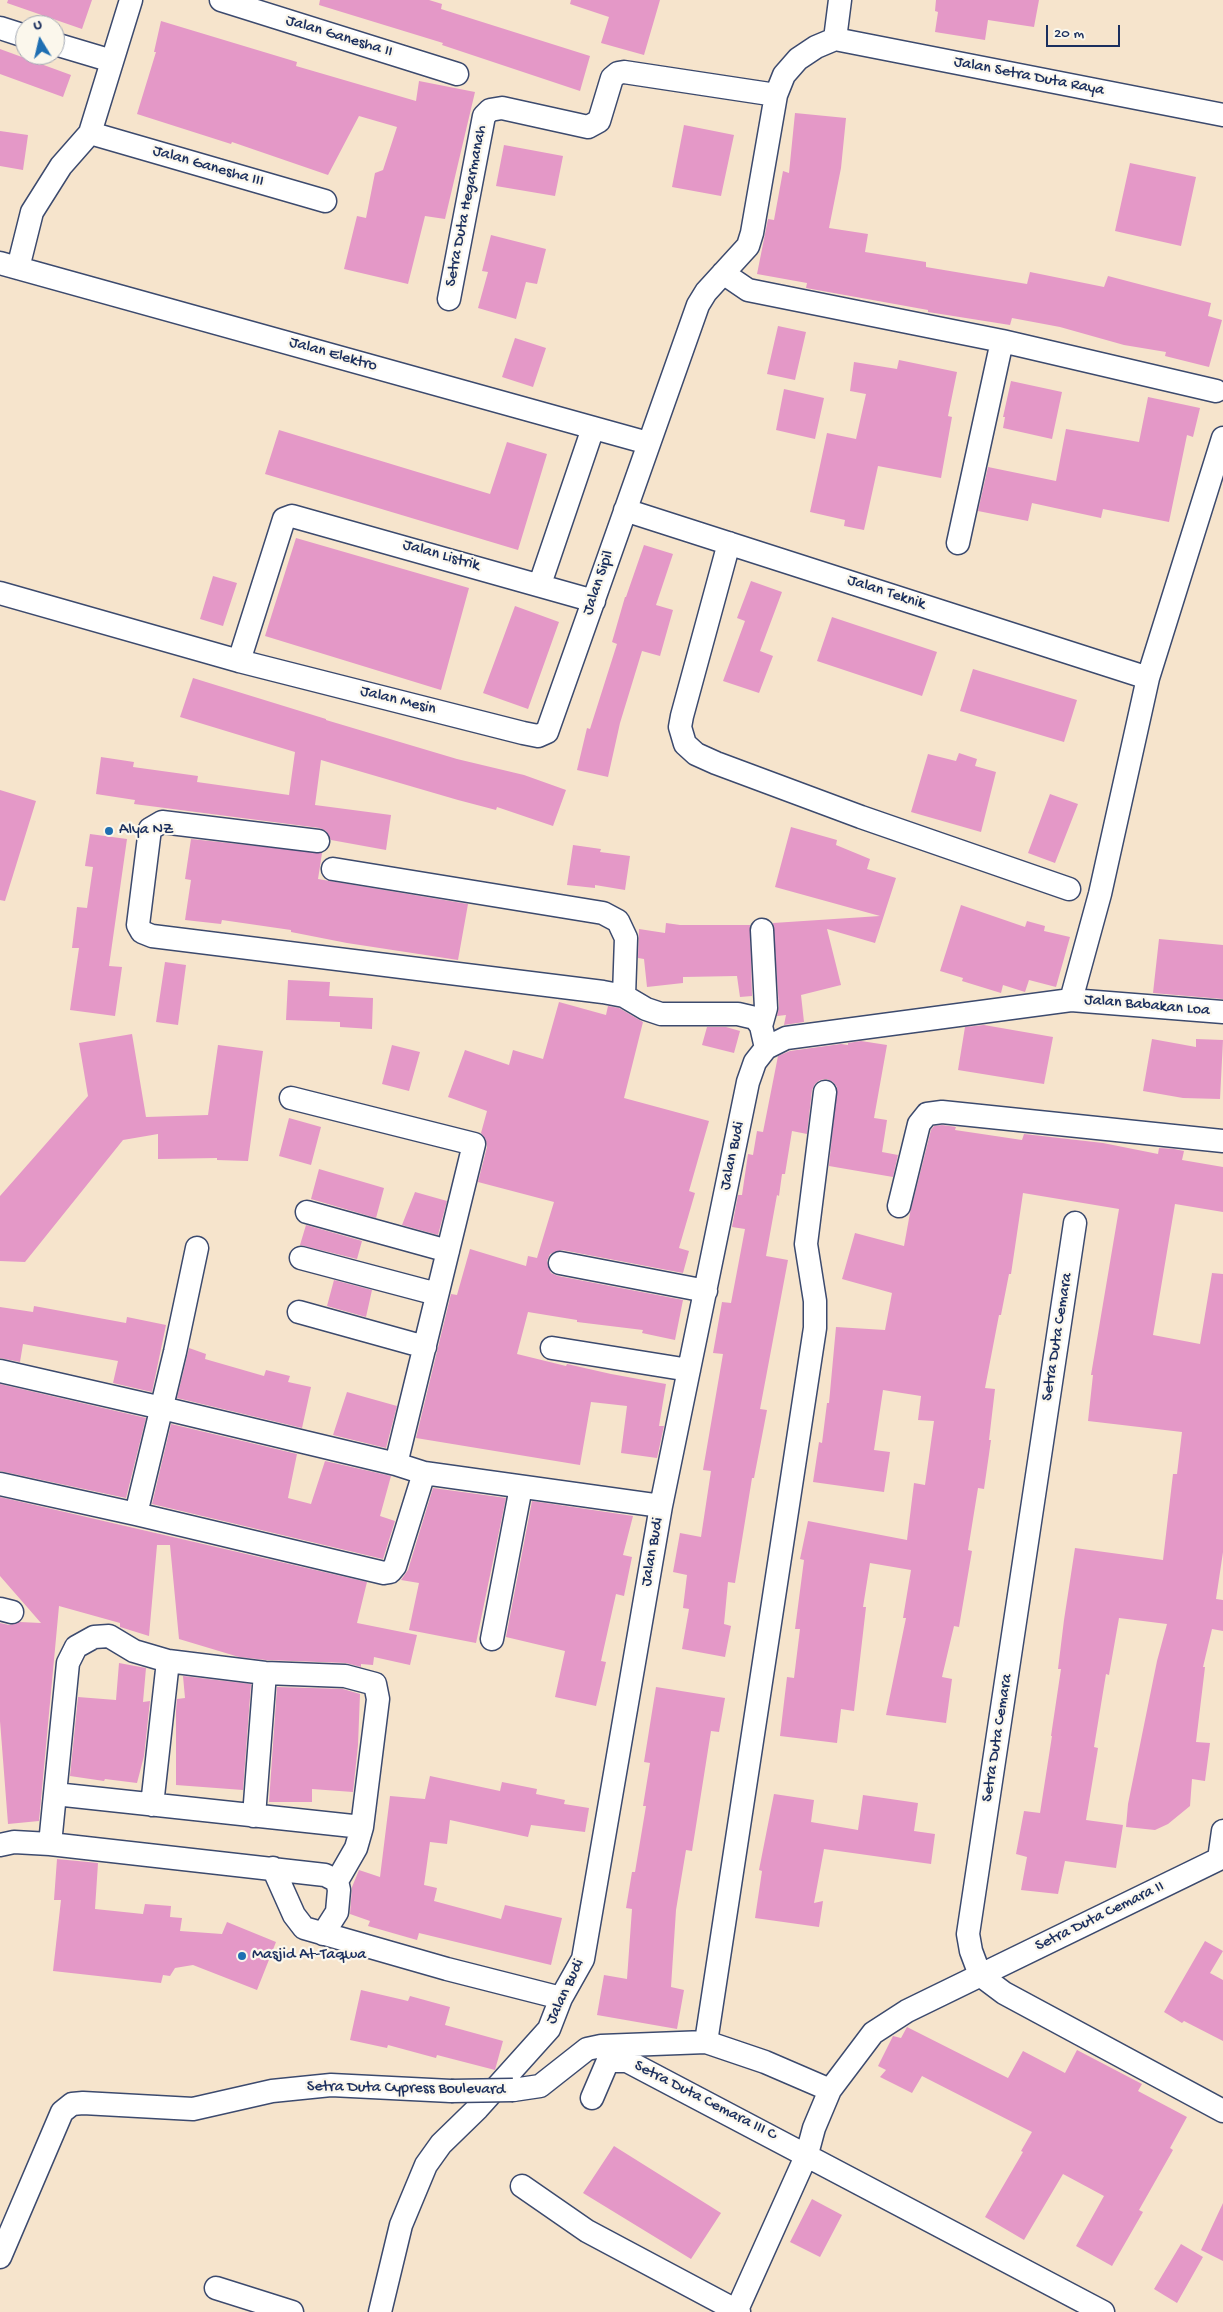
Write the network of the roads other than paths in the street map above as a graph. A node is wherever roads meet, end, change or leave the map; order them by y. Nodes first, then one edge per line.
1 (131, 0) edge
2 (221, 0) edge
3 (840, 0) edge
4 (0, 28) edge
5 (15, 33) edge
6 (835, 39) junction
7 (65, 47) edge
8 (112, 61) junction
9 (458, 74) dead end
10 (776, 95) junction
11 (1223, 114) edge
12 (90, 133) junction
13 (325, 201) dead end
14 (9, 265) edge
15 (723, 273) junction
16 (449, 299) dead end
17 (1002, 341) junction
18 (1216, 391) dead end
19 (593, 428) junction
20 (1223, 438) edge
21 (648, 443) junction
22 (625, 510) junction
23 (729, 543) junction
24 (958, 543) dead end
25 (540, 584) junction
26 (0, 593) edge
27 (594, 601) junction
28 (239, 661) junction
29 (1148, 678) junction
30 (551, 724) joint
31 (318, 841) dead end
32 (333, 869) dead end
33 (1069, 889) dead end
34 (762, 930) dead end
35 (624, 996) junction
36 (1071, 1000) junction
37 (1223, 1012) edge
38 (763, 1037) junction
39 (825, 1092) dead end
40 (291, 1098) dead end
41 (1223, 1141) edge
42 (899, 1206) dead end
43 (307, 1212) dead end
44 (1075, 1223) dead end
45 (197, 1248) dead end
46 (448, 1250) junction
47 (301, 1258) dead end
48 (560, 1263) dead end
49 (706, 1291) junction
50 (437, 1294) junction
51 (299, 1312) dead end
52 (425, 1347) junction
53 (552, 1348) dead end
54 (689, 1370) junction
55 (0, 1371) edge
56 (162, 1408) junction
57 (396, 1464) junction
58 (424, 1473) junction
59 (0, 1484) edge
60 (521, 1487) junction
61 (661, 1506) junction
62 (136, 1514) junction
63 (492, 1639) dead end
64 (168, 1662) junction
65 (265, 1673) junction
66 (55, 1794) junction
67 (152, 1805) junction
68 (254, 1816) junction
69 (362, 1827) junction
70 (1223, 1831) edge
71 (50, 1844) junction
72 (0, 1845) edge
73 (1221, 1860) edge
74 (273, 1868) junction
75 (337, 1882) junction
76 (323, 1934) junction
77 (980, 1975) junction
78 (561, 1998) junction
79 (706, 2042) junction
80 (830, 2090) junction
81 (592, 2098) dead end
82 (1223, 2111) edge
83 (807, 2154) junction
84 (522, 2186) dead end
85 (0, 2257) edge
86 (216, 2288) dead end
87 (292, 2312) edge
88 (380, 2312) edge
89 (738, 2312) edge
90 (1103, 2312) edge

1 - 8 street
2 - 9 street, Jalan Ganesha II
3 - 6 street
4 - 5 street
6 - 10 street, Jalan Sipil
6 - 11 street, Jalan Setra Duta Raya
7 - 8 street
8 - 12 street
10 - 15 street, Jalan Sipil
10 - 16 street, Setra Duta Hegarmanah
12 - 13 street, Jalan Ganesha III
12 - 14 street
14 - 19 street, Jalan Elektro
15 - 17 street
15 - 21 street, Jalan Sipil
17 - 18 street
17 - 24 street
19 - 21 street, Jalan Elektro
19 - 25 street
20 - 29 street
21 - 22 street, Jalan Sipil
22 - 23 street, Jalan Teknik
22 - 27 street, Jalan Sipil
23 - 29 street, Jalan Teknik
23 - 33 street
25 - 27 street, Jalan Listrik
25 - 28 street, Jalan Listrik
26 - 28 street
27 - 30 street, Jalan Sipil
28 - 30 street, Jalan Mesin
29 - 36 street
31 - 35 street
32 - 35 street
34 - 38 street
35 - 38 street
36 - 37 street, Jalan Babakan Loa
36 - 38 street
38 - 49 street, Jalan Budi
39 - 79 street
40 - 46 street
41 - 42 street
43 - 46 street
44 - 77 street, Setra Duta Cemara
45 - 56 street
46 - 50 street
47 - 50 street
48 - 49 street
49 - 54 street, Jalan Budi
50 - 52 street
51 - 52 street
52 - 57 street
53 - 54 street
54 - 61 street, Jalan Budi
55 - 56 street
56 - 57 street
56 - 62 street
57 - 58 street
58 - 60 street
58 - 62 street
59 - 62 street
60 - 61 street
60 - 63 street
61 - 78 street, Jalan Budi
64 - 65 street
64 - 66 street
64 - 67 street
65 - 68 street
65 - 69 street
66 - 67 street
66 - 71 street
67 - 68 street
68 - 69 street
69 - 75 street
70 - 73 street
71 - 72 street
71 - 74 street
73 - 77 street, Setra Duta Cemara II
74 - 75 street
74 - 76 street
75 - 76 street
76 - 78 street
77 - 80 street, Setra Duta Cemara II
77 - 82 street
78 - 88 street, Jalan Budi
79 - 80 street, Setra Duta Cypress Boulevard
79 - 85 street, Setra Duta Cypress Boulevard, bridge
80 - 83 street, Setra Duta Cemara II
81 - 83 street, Setra Duta Cemara III C
83 - 89 street, Setra Duta Cemara II
83 - 90 street
84 - 89 street
86 - 87 street

